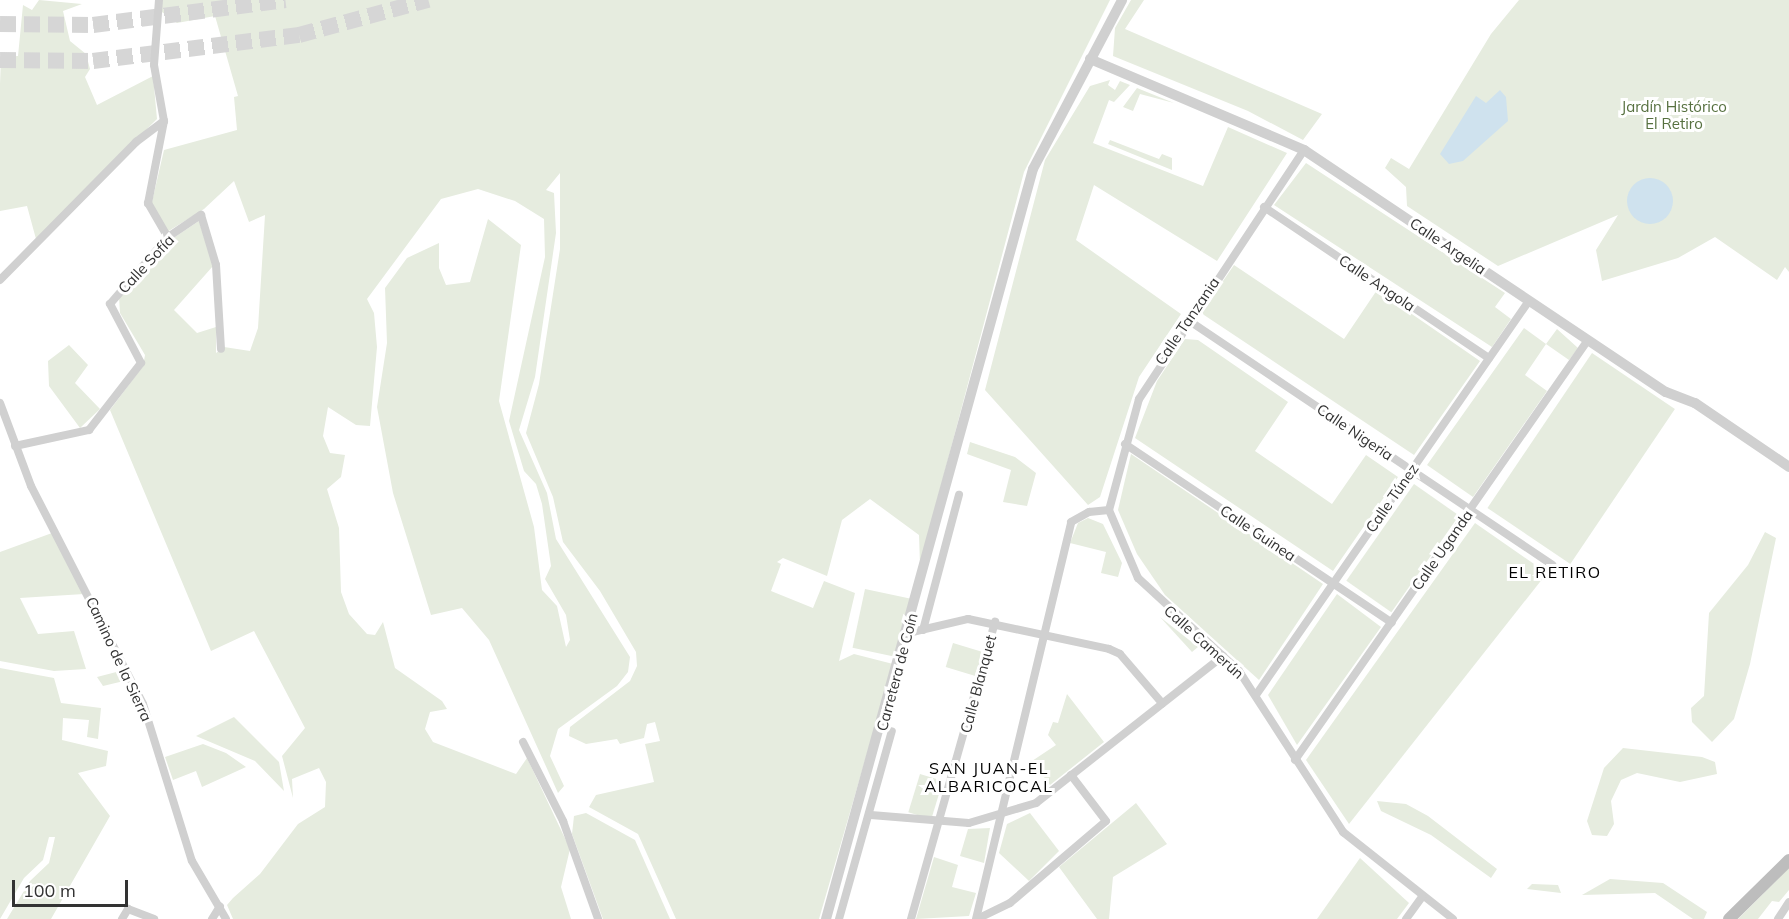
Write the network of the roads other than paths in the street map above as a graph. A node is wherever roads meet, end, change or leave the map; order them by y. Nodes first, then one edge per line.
1 (159, 0) edge
2 (1122, 0) edge
3 (1090, 59) junction
4 (164, 121) junction
5 (1304, 150) junction
6 (1264, 207) junction
7 (168, 237) junction
8 (0, 280) edge
9 (1529, 301) junction
10 (1188, 320) junction
11 (1588, 340) junction
12 (221, 349) dead end
13 (1489, 358) junction
14 (0, 403) edge
15 (1125, 444) junction
16 (15, 446) junction
17 (1789, 466) edge
18 (1411, 470) junction
19 (959, 495) dead end
20 (1109, 510) junction
21 (1470, 510) junction
22 (1552, 565) dead end
23 (1333, 583) junction
24 (994, 622) junction
25 (1392, 623) junction
26 (923, 630) junction
27 (908, 633) junction
28 (1044, 634) junction
29 (1223, 656) junction
30 (1256, 695) junction
31 (1162, 703) junction
32 (892, 731) dead end
33 (523, 742) dead end
34 (1295, 760) junction
35 (1071, 775) junction
36 (871, 814) junction
37 (1002, 817) junction
38 (939, 822) junction
39 (1789, 860) edge
40 (1422, 897) junction
41 (1789, 902) edge
42 (220, 906) junction
43 (829, 918) edge
44 (122, 919) edge
45 (154, 919) edge
46 (212, 919) edge
47 (226, 919) edge
48 (598, 919) edge
49 (839, 919) edge
50 (911, 919) edge
51 (977, 919) edge
52 (1406, 919) edge
53 (1453, 919) edge
54 (1729, 919) edge
55 (1778, 919) edge

1 - 4 street
2 - 3 street, Carretera de Coín
3 - 5 street, Calle Argelia
3 - 27 street, Carretera de Coín
4 - 7 street
4 - 8 street
5 - 6 street, Calle Tanzania
5 - 9 street, Calle Argelia
6 - 10 street, Calle Tanzania
6 - 13 street, Calle Angola
7 - 12 street, Calle Sofía
7 - 16 street, Calle Sofía
9 - 11 street, Calle Argelia
9 - 13 street, Calle Túnez
10 - 15 street, Calle Tanzania
10 - 18 street, Calle Nigeria
11 - 17 street, Calle Argelia
11 - 21 street, Calle Uganda
13 - 18 street, Calle Túnez
14 - 16 street, Camino de la Sierra
15 - 20 street, Calle Tanzania
15 - 23 street, Calle Guinea
16 - 42 street, Camino de la Sierra
18 - 21 street, Calle Nigeria
18 - 23 street, Calle Túnez
19 - 26 street
20 - 28 street
20 - 29 street, Calle Camerún
21 - 22 street, Calle Nigeria
21 - 25 street, Calle Uganda
23 - 25 street, Calle Guinea
23 - 30 street, Calle Túnez
24 - 26 street
24 - 28 street
24 - 38 street, Calle Blanquet
25 - 34 street, Calle Uganda
26 - 27 street
27 - 43 street, Carretera de Coín
28 - 31 street
28 - 37 street
29 - 30 street, Calle Camerún
29 - 31 street
30 - 34 street, Calle Camerún
31 - 35 street
32 - 36 street, Carretera de Coín
33 - 48 street
34 - 40 street, Calle Camerún
35 - 37 street
35 - 51 street
36 - 38 street
36 - 49 street, Carretera de Coín
37 - 38 street
37 - 51 street
38 - 50 street, Calle Blanquet
39 - 54 main road
40 - 52 street
40 - 53 street, Calle Camerún
41 - 55 street
42 - 46 street
42 - 47 street, Camino de la Sierra
44 - 45 street

